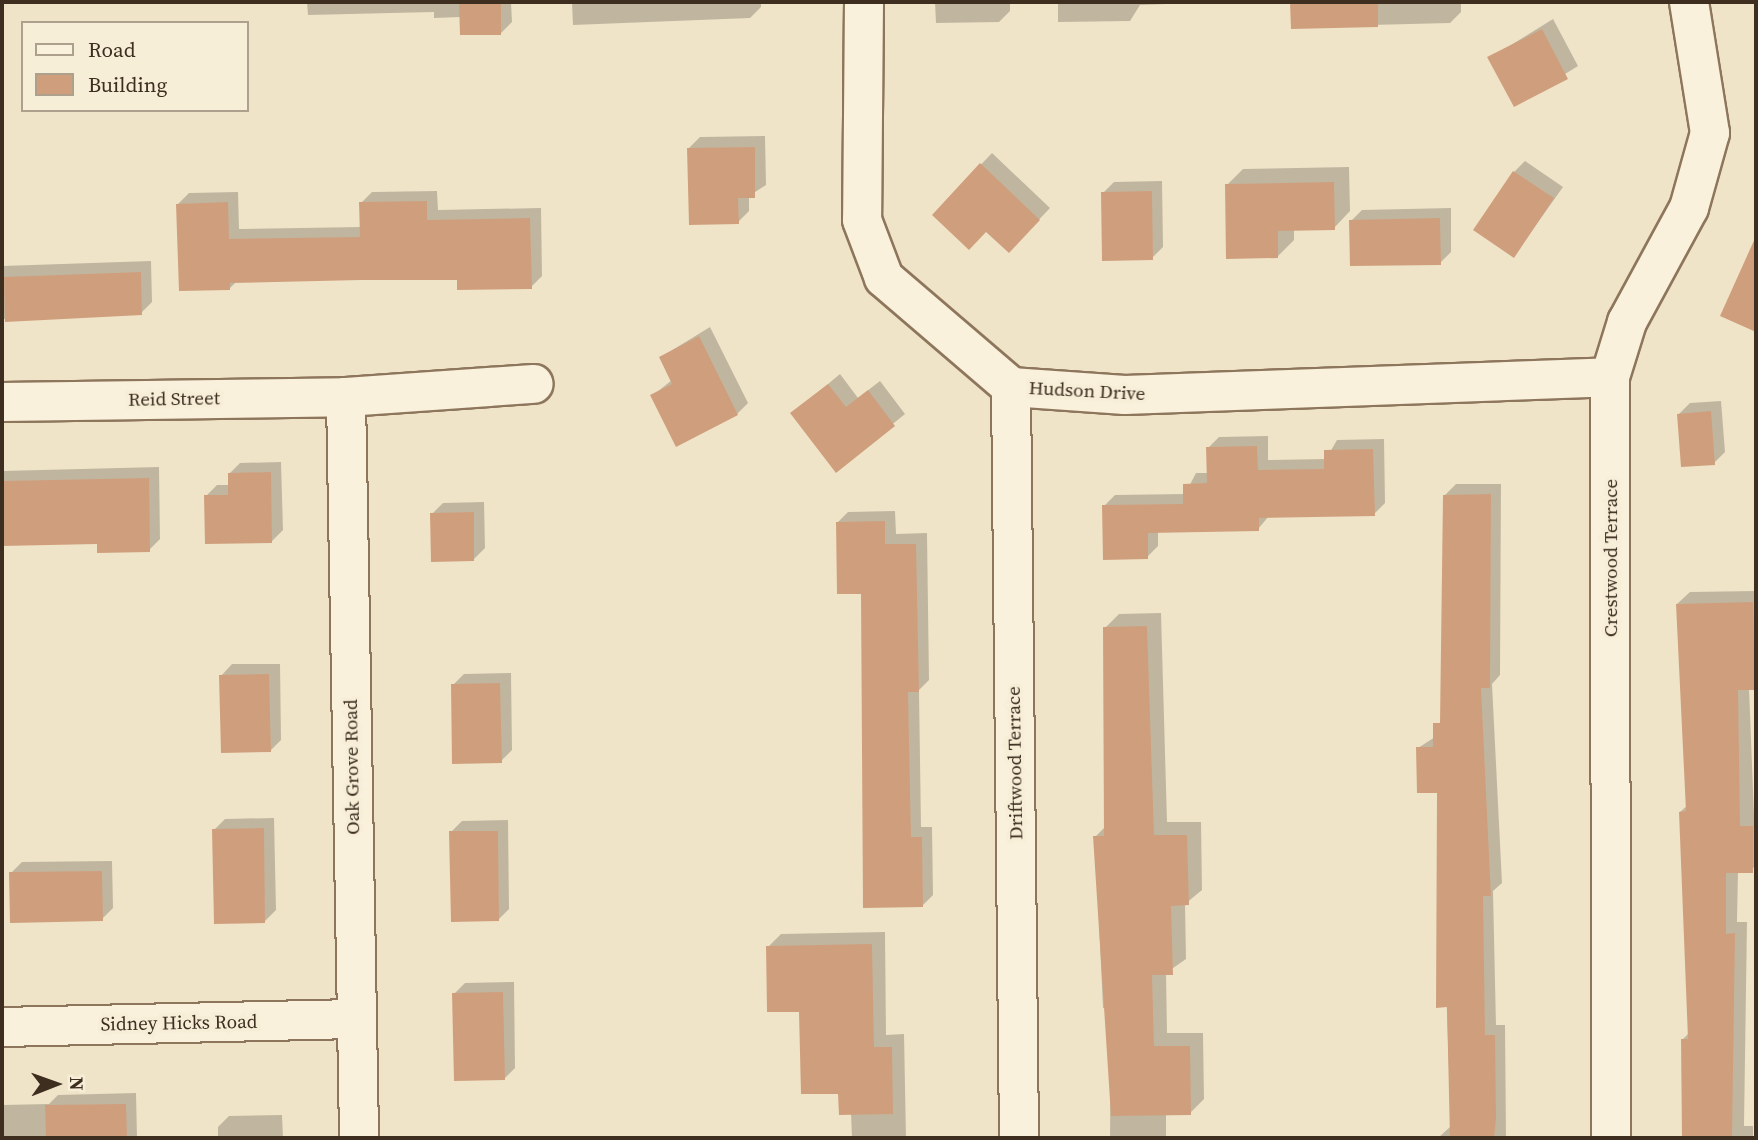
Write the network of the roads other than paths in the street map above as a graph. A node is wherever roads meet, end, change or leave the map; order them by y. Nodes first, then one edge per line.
1 (864, 2) edge
2 (1689, 2) edge
3 (1610, 377) junction
4 (534, 384) dead end
5 (1011, 387) junction
6 (346, 397) junction
7 (2, 402) edge
8 (357, 1020) junction
9 (2, 1027) edge
10 (359, 1138) edge
11 (1019, 1138) edge
12 (1611, 1138) edge

1 - 5 street, Hudson Drive
2 - 3 street, Crestwood Terrace
3 - 5 street, Hudson Drive
3 - 12 street, Crestwood Terrace
4 - 6 street, Reid Street
5 - 11 street, Driftwood Terrace
6 - 7 street, Reid Street
6 - 8 street, Oak Grove Road
8 - 9 street, Sidney Hicks Road
8 - 10 street, Oak Grove Road

